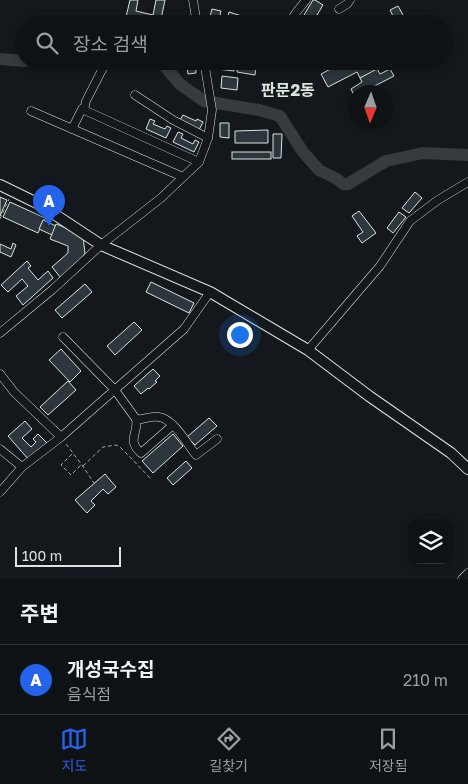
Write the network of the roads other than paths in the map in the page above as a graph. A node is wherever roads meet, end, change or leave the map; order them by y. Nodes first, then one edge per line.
1 (193, 0) edge
2 (306, 0) edge
3 (350, 0) edge
4 (338, 9) road end
5 (196, 15) edge
6 (294, 15) edge
7 (102, 70) edge
8 (206, 70) edge
9 (134, 95) dead end
10 (31, 110) dead end
11 (84, 110) junction
12 (72, 129) junction
13 (208, 138) junction
14 (199, 162) junction
15 (183, 176) junction
16 (468, 182) edge
17 (0, 185) edge
18 (101, 245) junction
19 (210, 292) junction
20 (0, 333) edge
21 (63, 336) dead end
22 (308, 350) junction
23 (0, 374) edge
24 (115, 390) junction
25 (136, 419) junction
26 (174, 426) junction
27 (61, 437) junction
28 (218, 439) dead end
29 (0, 449) edge
30 (22, 467) junction
31 (468, 469) edge
32 (0, 492) edge
33 (468, 573) edge
34 (462, 579) edge

1 - 5 street
2 - 6 street
3 - 4 street
7 - 11 street
8 - 13 street
9 - 13 street
10 - 12 street
11 - 12 street
11 - 14 street
12 - 15 street
13 - 14 street
14 - 15 street
15 - 18 street
16 - 22 street
17 - 18 main road
18 - 19 main road
18 - 20 street
19 - 22 main road
19 - 24 street
21 - 24 street
22 - 31 main road
23 - 27 street
24 - 25 street
24 - 27 street
25 - 26 street
25 - 26 street
26 - 28 street
27 - 30 street
29 - 30 street
30 - 32 street
33 - 34 street

